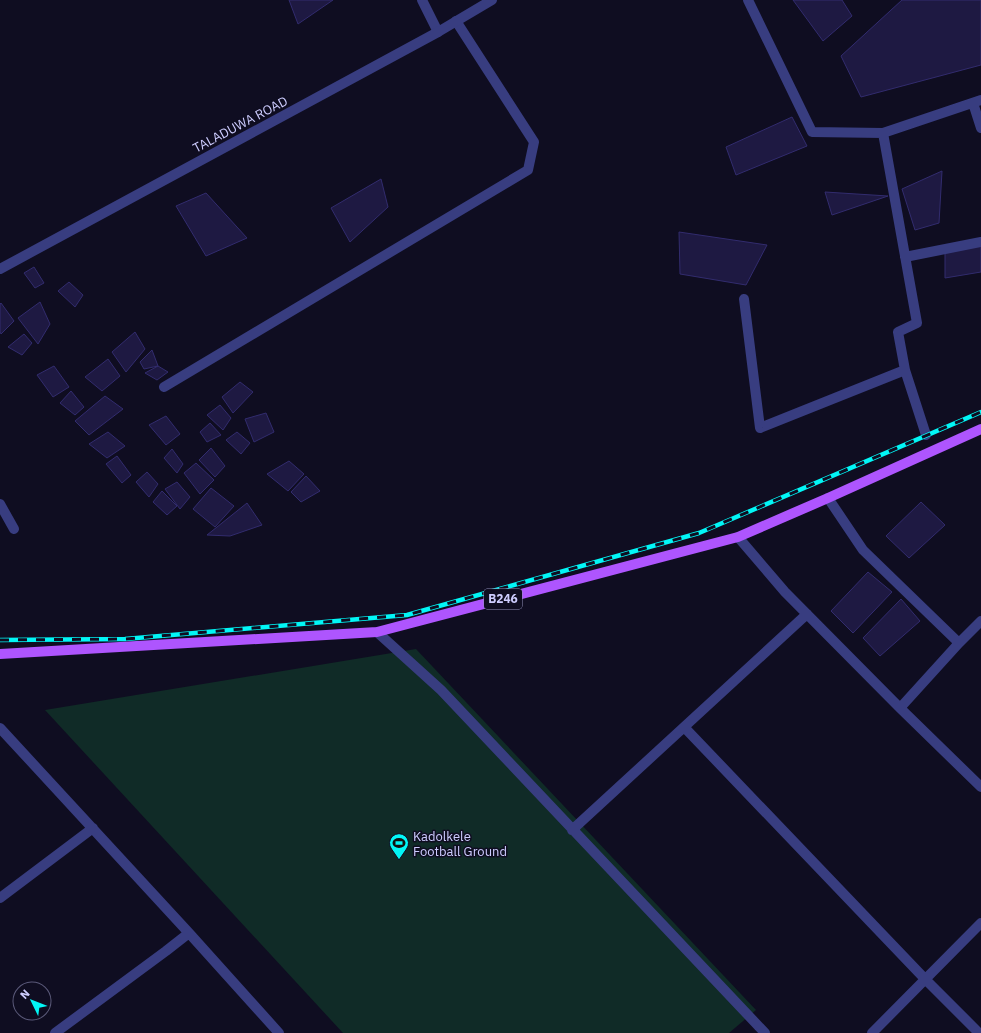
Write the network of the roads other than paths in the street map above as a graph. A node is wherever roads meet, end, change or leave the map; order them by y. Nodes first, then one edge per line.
1 (422, 0) edge
2 (492, 0) edge
3 (748, 0) edge
4 (456, 21) junction
5 (438, 32) junction
6 (977, 101) edge
7 (981, 128) edge
8 (883, 133) junction
9 (981, 242) edge
10 (905, 257) junction
11 (0, 269) edge
12 (744, 299) dead end
13 (905, 370) junction
14 (164, 387) dead end
15 (981, 429) edge
16 (926, 435) dead end
17 (828, 498) junction
18 (0, 504) edge
19 (14, 529) dead end
20 (738, 537) junction
21 (807, 614) junction
22 (981, 621) edge
23 (377, 632) junction
24 (959, 643) junction
25 (0, 654) edge
26 (900, 708) junction
27 (684, 727) junction
28 (0, 728) edge
29 (981, 787) edge
30 (93, 828) junction
31 (572, 830) junction
32 (0, 898) edge
33 (981, 923) edge
34 (189, 933) junction
35 (925, 979) junction
36 (55, 1033) edge
37 (279, 1033) edge
38 (765, 1033) edge
39 (872, 1033) edge
40 (979, 1033) edge

1 - 5 street
2 - 4 street, TALADUWA ROAD
3 - 8 street
4 - 5 street, TALADUWA ROAD
4 - 14 street
5 - 11 street, TALADUWA ROAD
6 - 7 street
6 - 8 street
8 - 10 street
9 - 10 street
10 - 13 street
12 - 13 street
13 - 16 street
15 - 17 main road, B246
17 - 20 main road, B246
17 - 24 street
18 - 19 street
20 - 21 street
20 - 23 main road, B246
21 - 26 street
21 - 27 street
22 - 24 street
23 - 25 main road, B246
23 - 31 street
24 - 26 street
26 - 29 street
27 - 31 street
27 - 35 street
28 - 30 street
30 - 32 street
30 - 34 street
31 - 38 street
33 - 35 street
34 - 36 street
34 - 37 street
35 - 39 street
35 - 40 street

